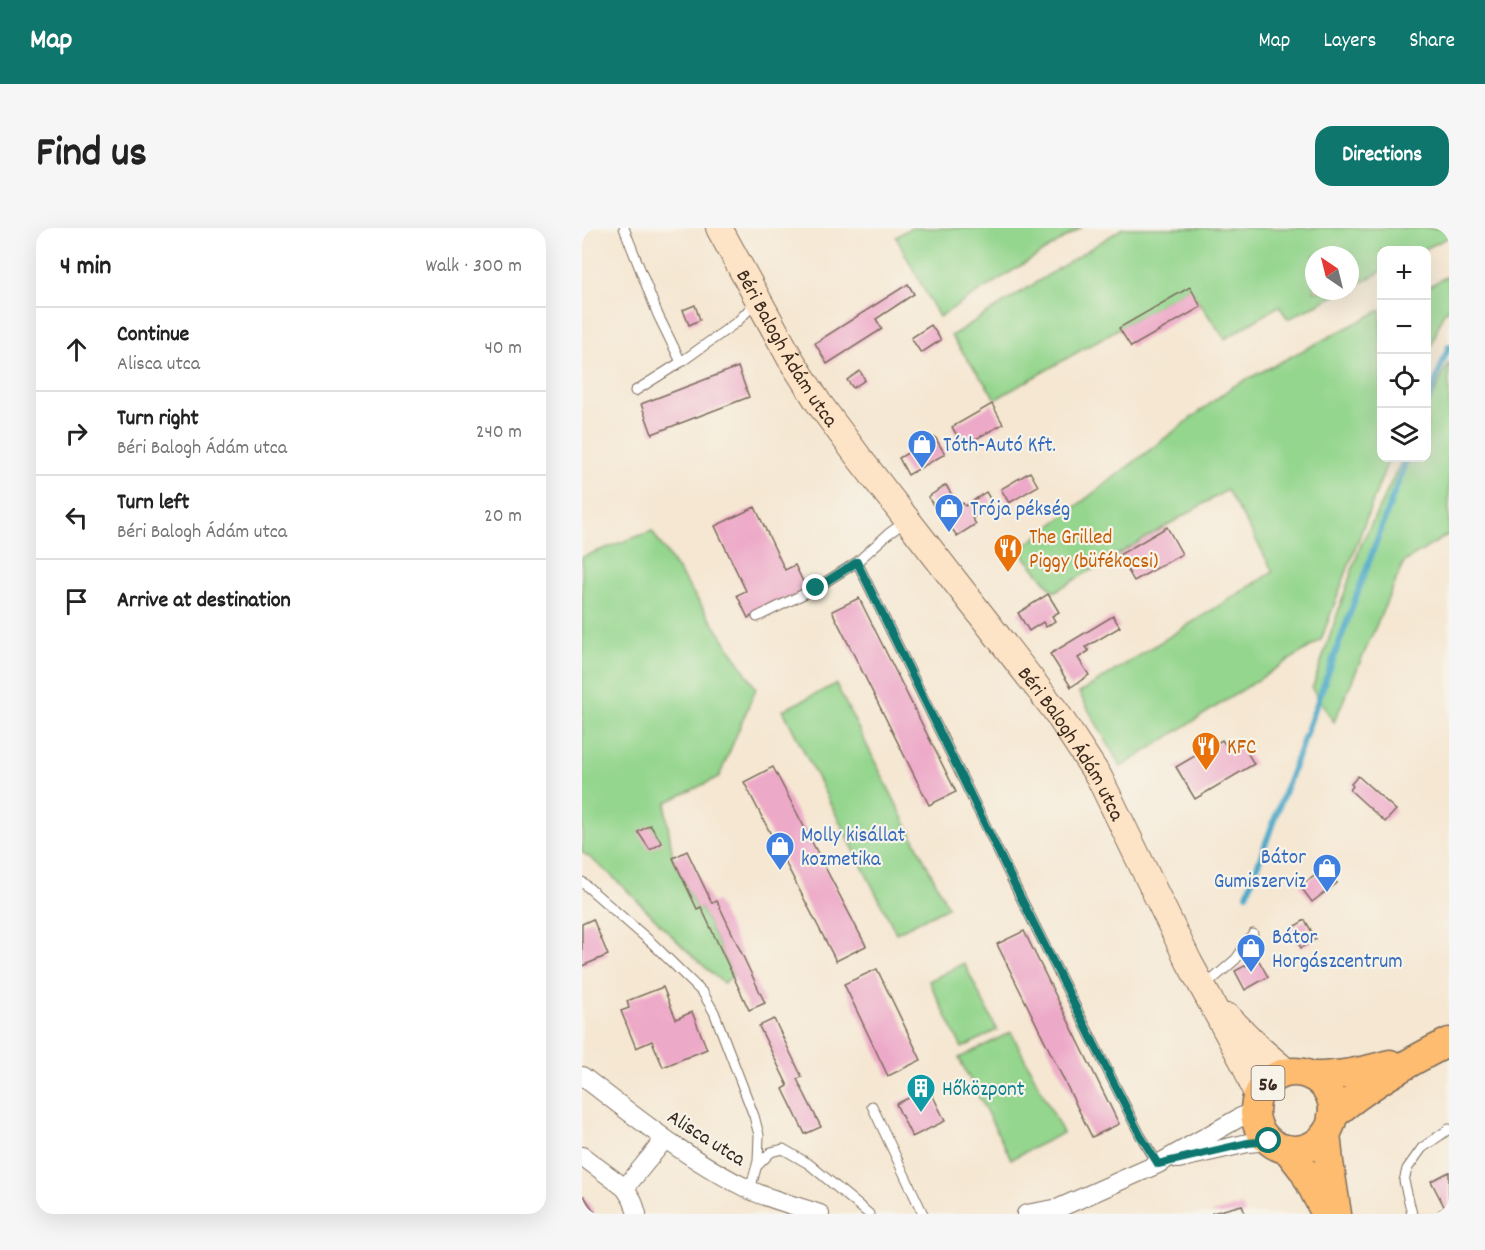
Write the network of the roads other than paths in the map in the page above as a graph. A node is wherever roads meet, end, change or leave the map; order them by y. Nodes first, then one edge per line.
1 (624, 228) edge
2 (719, 228) edge
3 (758, 300) junction
4 (681, 363) junction
5 (635, 391) dead end
6 (908, 520) junction
7 (857, 562) junction
8 (757, 617) dead end
9 (582, 882) edge
10 (1253, 934) dead end
11 (1203, 988) junction
12 (1449, 1042) edge
13 (1419, 1057) junction
14 (1300, 1075) junction
15 (582, 1076) edge
16 (1256, 1104) junction
17 (872, 1106) dead end
18 (1329, 1125) junction
19 (1449, 1129) edge
20 (665, 1139) junction
21 (1278, 1145) junction
22 (582, 1156) edge
23 (1158, 1164) junction
24 (756, 1167) junction
25 (625, 1188) junction
26 (758, 1193) junction
27 (1449, 1210) edge
28 (1059, 1211) edge
29 (637, 1214) edge
30 (773, 1214) edge
31 (820, 1214) edge
32 (869, 1214) edge
33 (923, 1214) edge
34 (1026, 1214) edge
35 (1326, 1214) edge
36 (1337, 1214) edge
37 (1412, 1214) edge
38 (1442, 1214) edge

1 - 4 lane
2 - 3 street, Béri Balogh Ádám utca
3 - 4 lane
3 - 6 street, Béri Balogh Ádám utca
4 - 5 lane
6 - 7 lane
6 - 11 street, Béri Balogh Ádám utca
7 - 8 lane
7 - 23 lane
9 - 24 lane
10 - 11 lane
11 - 14 street, Béri Balogh Ádám utca
11 - 16 street, Béri Balogh Ádám utca
12 - 13 main road, 56
13 - 14 main road, 56
13 - 18 main road, 56
14 - 16 main road, 56
14 - 18 main road, 56
15 - 20 street, Alisca utca
16 - 21 main road, 56
16 - 23 street
17 - 33 lane
18 - 21 main road, 56
18 - 36 main road, 56
19 - 37 lane
20 - 25 street
20 - 26 street, Alisca utca
21 - 23 street
21 - 35 main road, 56
22 - 25 street
23 - 28 street
24 - 26 lane
24 - 32 lane
25 - 29 street
26 - 30 street
26 - 31 street, Alisca utca
27 - 38 lane
28 - 34 street

